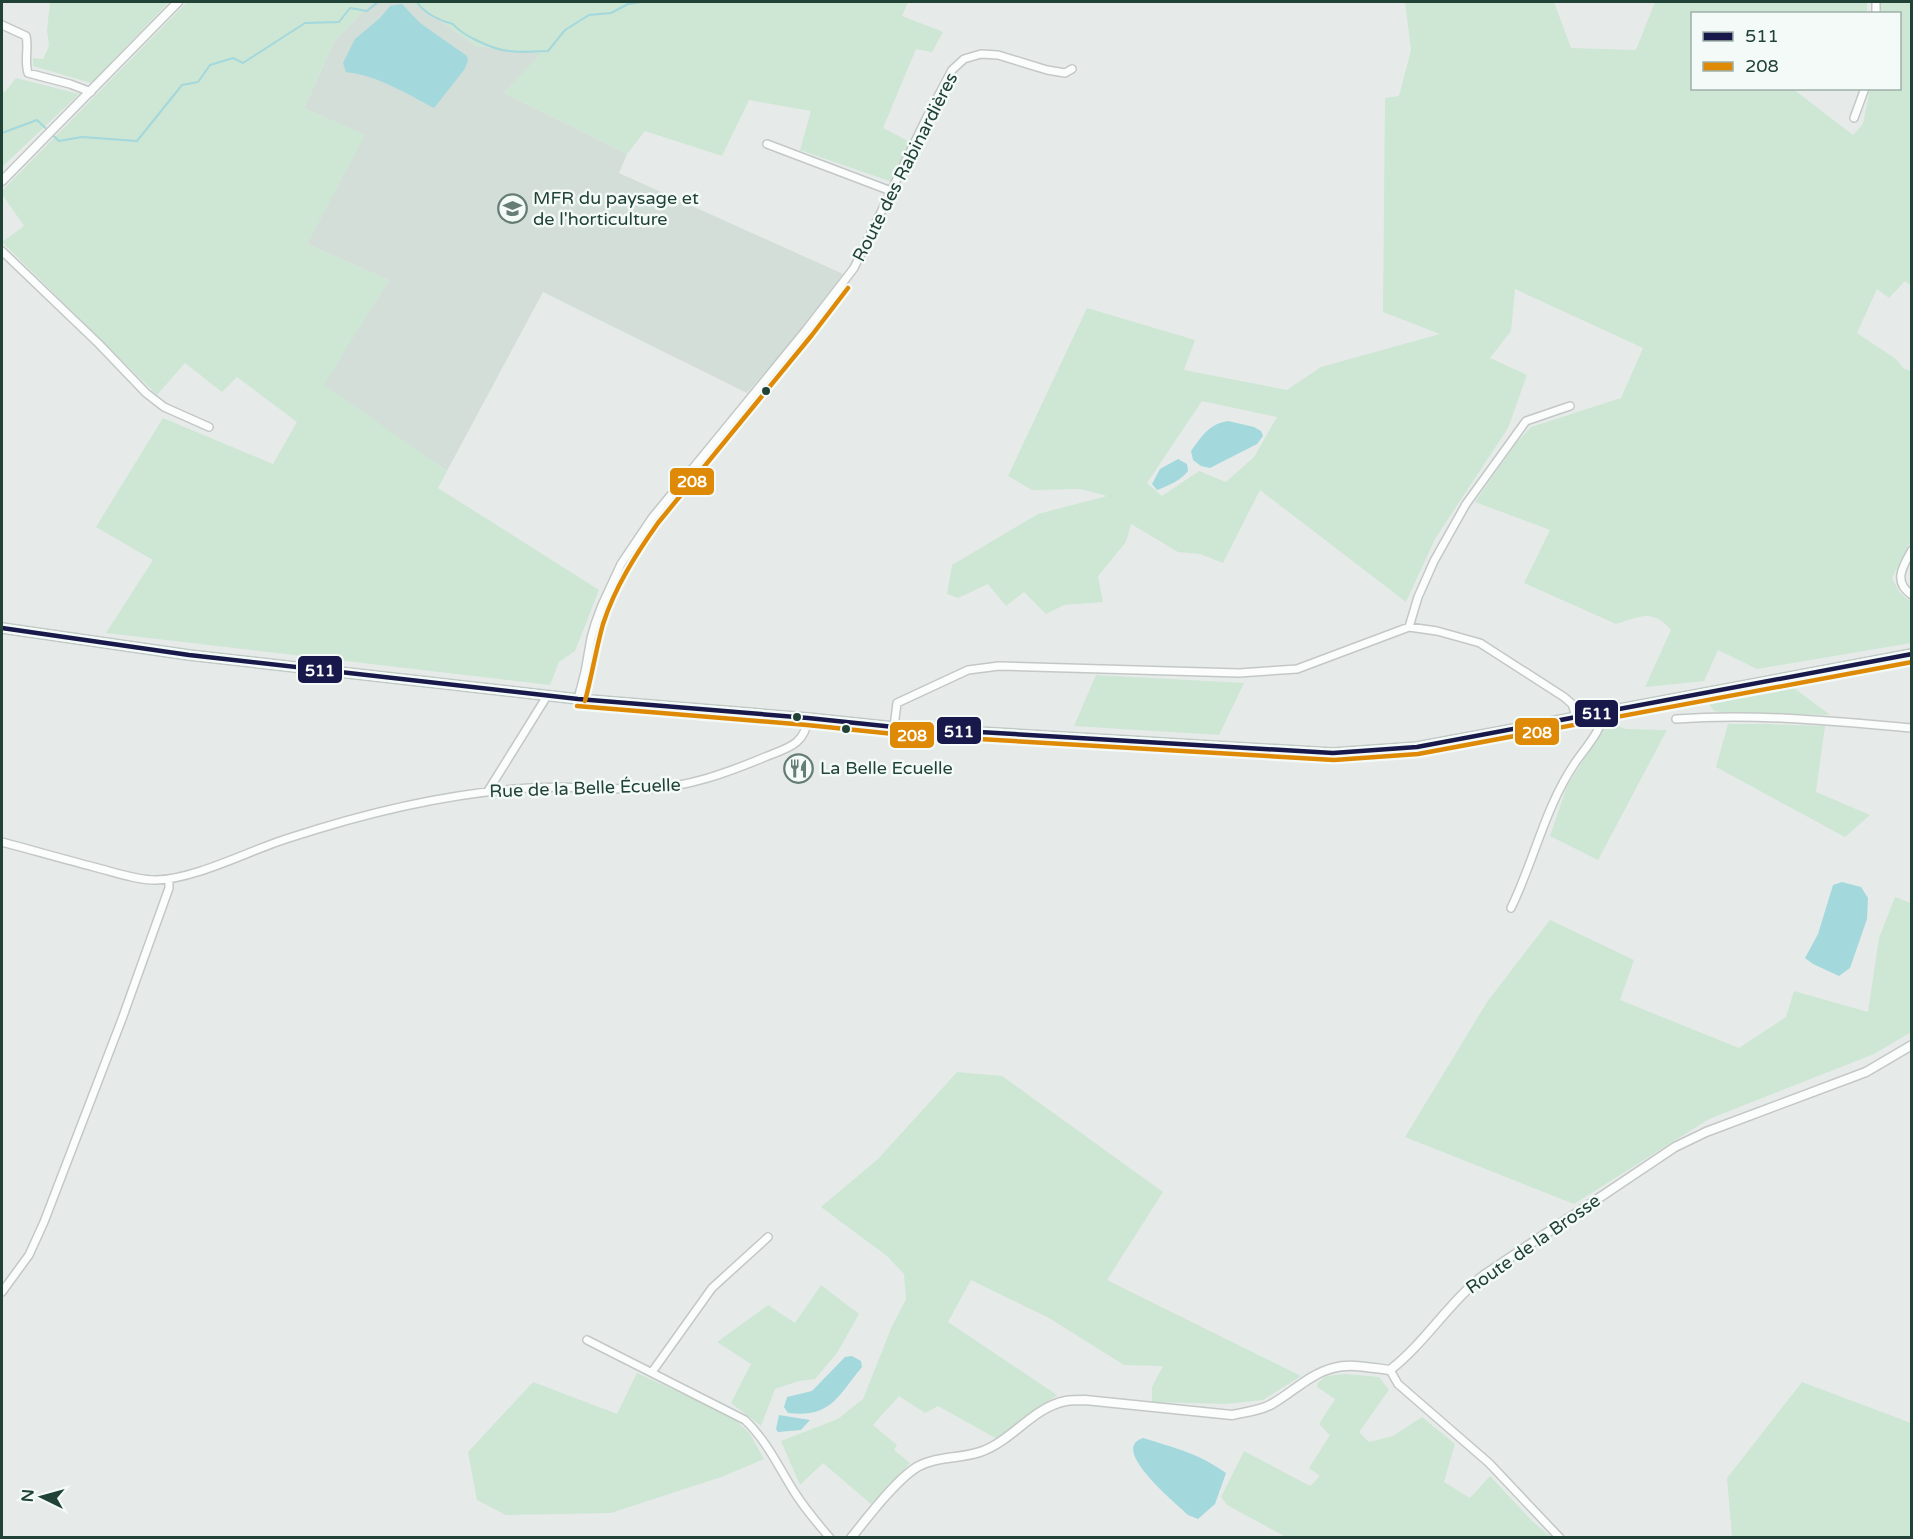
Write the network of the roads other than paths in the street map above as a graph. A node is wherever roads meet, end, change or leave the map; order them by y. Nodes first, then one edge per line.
1 (178, 2) edge
2 (2, 25) edge
3 (1072, 69) dead end
4 (1864, 90) edge
5 (91, 92) junction
6 (1854, 118) dead end
7 (767, 144) dead end
8 (2, 182) edge
9 (891, 190) junction
10 (2, 251) edge
11 (1570, 406) dead end
12 (209, 427) dead end
13 (1911, 550) edge
14 (1911, 596) edge
15 (1409, 627) junction
16 (2, 628) edge
17 (1911, 654) edge
18 (547, 696) junction
19 (578, 699) junction
20 (1604, 711) junction
21 (1576, 716) junction
22 (808, 718) junction
23 (1676, 719) dead end
24 (894, 727) junction
25 (1911, 728) edge
26 (489, 791) junction
27 (2, 842) edge
28 (169, 879) junction
29 (1511, 908) dead end
30 (1911, 1045) edge
31 (768, 1237) dead end
32 (2, 1292) edge
33 (587, 1340) dead end
34 (1389, 1370) junction
35 (652, 1372) junction
36 (830, 1538) edge
37 (850, 1538) edge
38 (1560, 1538) edge

1 - 5 street
2 - 5 street
3 - 9 street, Route des Rabinardières
4 - 6 street
5 - 8 street
7 - 9 street
9 - 19 street, Route des Rabinardières
10 - 12 street
11 - 15 street
13 - 14 street
15 - 21 street
15 - 24 street
16 - 18 main road
17 - 20 main road
18 - 19 main road
18 - 26 street
19 - 22 main road
20 - 21 main road
20 - 29 street
21 - 24 main road
22 - 24 main road
22 - 26 street, Rue de la Belle Écuelle
23 - 25 street
26 - 28 street, Rue de la Belle Écuelle
27 - 28 street, Rue de la Belle Écuelle
28 - 32 street
30 - 34 street, Route de la Brosse
31 - 35 street
33 - 35 street
34 - 37 street
34 - 38 street
35 - 36 street

